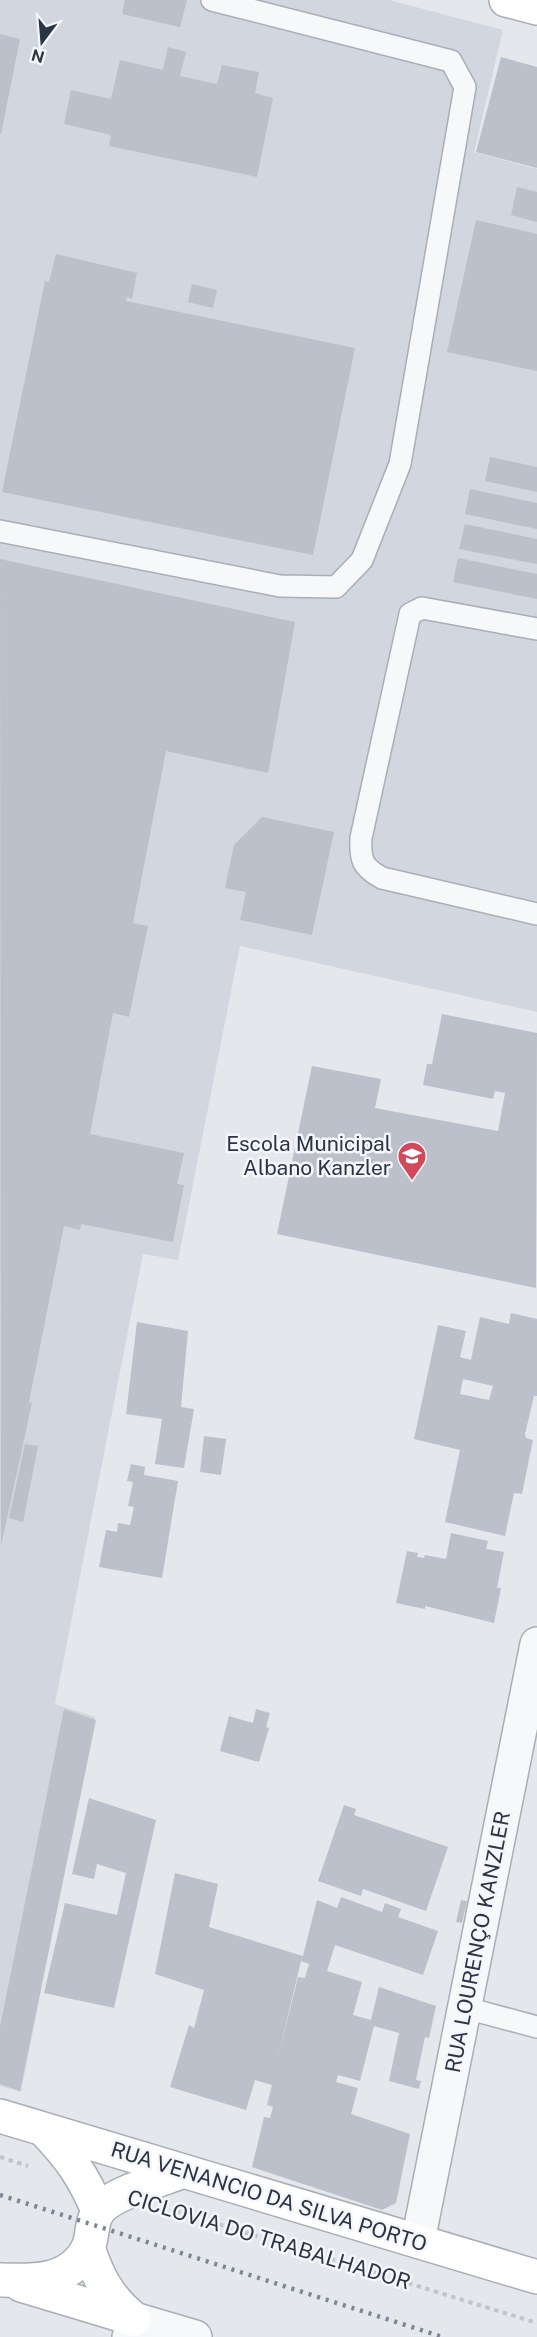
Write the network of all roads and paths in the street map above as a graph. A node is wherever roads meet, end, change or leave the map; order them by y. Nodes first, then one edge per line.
1 (212, 0) edge
2 (506, 0) edge
3 (537, 8) edge
4 (0, 531) edge
5 (537, 629) edge
6 (537, 914) edge
7 (537, 1644) edge
8 (466, 2008) junction
9 (537, 2027) edge
10 (0, 2116) edge
11 (42, 2129) junction
12 (0, 2157) edge
13 (32, 2167) dead end
14 (181, 2172) junction
15 (110, 2203) junction
16 (418, 2241) junction
17 (88, 2248) junction
18 (537, 2277) edge
19 (1, 2279) edge
20 (537, 2323) edge
21 (132, 2328) edge
22 (195, 2337) edge

1 - 4 lane
2 - 3 street
5 - 6 lane
7 - 8 street, RUA LOURENÇO KANZLER
8 - 9 lane
8 - 16 street, RUA LOURENÇO KANZLER
10 - 11 street, RUA VENANCIO DA SILVA PORTO
11 - 14 street, RUA VENANCIO DA SILVA PORTO
11 - 15 street
12 - 13 path
14 - 15 street
14 - 16 street, RUA VENANCIO DA SILVA PORTO
15 - 17 street
15 - 20 path, CICLOVIA DO TRABALHADOR
16 - 18 street, RUA VENANCIO DA SILVA PORTO
17 - 19 street
17 - 21 street
19 - 21 street
21 - 22 street

